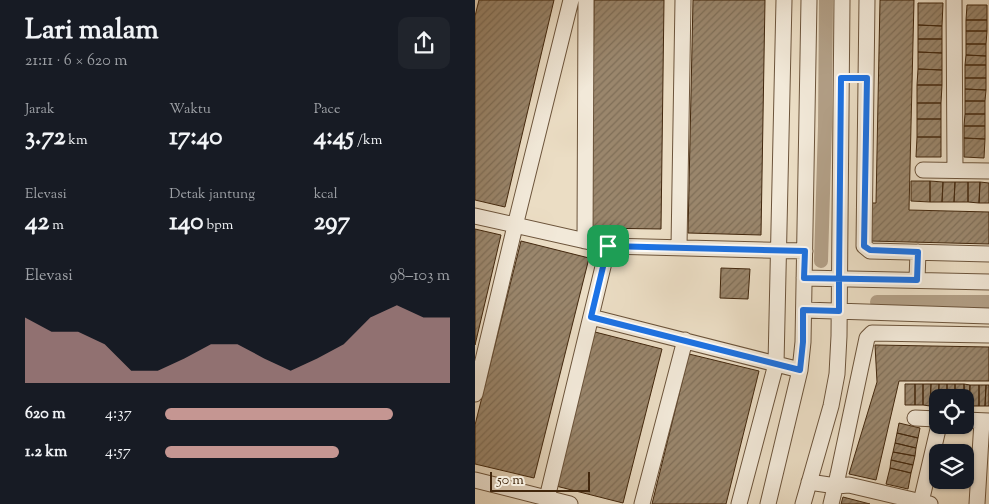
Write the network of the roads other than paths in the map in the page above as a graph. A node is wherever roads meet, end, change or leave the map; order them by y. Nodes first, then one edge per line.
1 (571, 0) edge
2 (586, 0) edge
3 (683, 0) edge
4 (784, 0) edge
5 (809, 0) edge
6 (842, 0) edge
7 (867, 0) edge
8 (954, 0) edge
9 (841, 78) junction
10 (867, 78) junction
11 (923, 170) dead end
12 (955, 170) junction
13 (989, 171) edge
14 (841, 194) junction
15 (864, 195) junction
16 (475, 216) edge
17 (515, 226) junction
18 (585, 241) junction
19 (608, 246) junction
20 (679, 247) junction
21 (778, 250) junction
22 (805, 251) junction
23 (918, 252) junction
24 (989, 254) edge
25 (804, 278) junction
26 (839, 279) junction
27 (917, 280) junction
28 (989, 282) edge
29 (803, 310) junction
30 (839, 311) junction
31 (922, 314) junction
32 (989, 316) edge
33 (591, 317) junction
34 (922, 334) junction
35 (989, 335) edge
36 (685, 340) junction
37 (776, 364) junction
38 (800, 370) junction
39 (475, 394) edge
40 (915, 418) dead end
41 (929, 419) edge
42 (985, 421) edge
43 (937, 434) edge
44 (815, 463) junction
45 (475, 480) edge
46 (809, 482) junction
47 (841, 482) junction
48 (547, 498) junction
49 (925, 503) edge
50 (571, 504) edge
51 (641, 504) edge
52 (739, 504) edge
53 (768, 504) edge
54 (803, 504) edge
55 (831, 504) edge
56 (977, 504) edge

1 - 17 street
2 - 18 street
3 - 20 street
4 - 21 street
5 - 22 street
6 - 9 street
7 - 10 street
8 - 12 street
9 - 10 street
9 - 14 street
10 - 15 street
11 - 12 street
12 - 13 street
14 - 15 street
14 - 26 street
15 - 23 street
16 - 17 street
17 - 18 street
17 - 39 street
18 - 19 street
19 - 20 street
19 - 33 street
20 - 21 street
21 - 22 street
21 - 37 street
22 - 25 street
23 - 24 street
23 - 27 street
25 - 26 street
25 - 29 street
26 - 27 street
26 - 30 street
27 - 28 street
29 - 30 street
29 - 38 street
30 - 31 street
30 - 44 street
31 - 32 street
31 - 34 street
33 - 36 street
33 - 48 street
34 - 35 street
34 - 47 street
36 - 37 street
36 - 51 street
37 - 38 street
37 - 52 street
38 - 53 street
40 - 41 street
42 - 56 street
43 - 49 street
44 - 46 street
44 - 47 street
45 - 48 street
46 - 47 street
46 - 54 street
47 - 49 street
47 - 55 street
48 - 50 street

